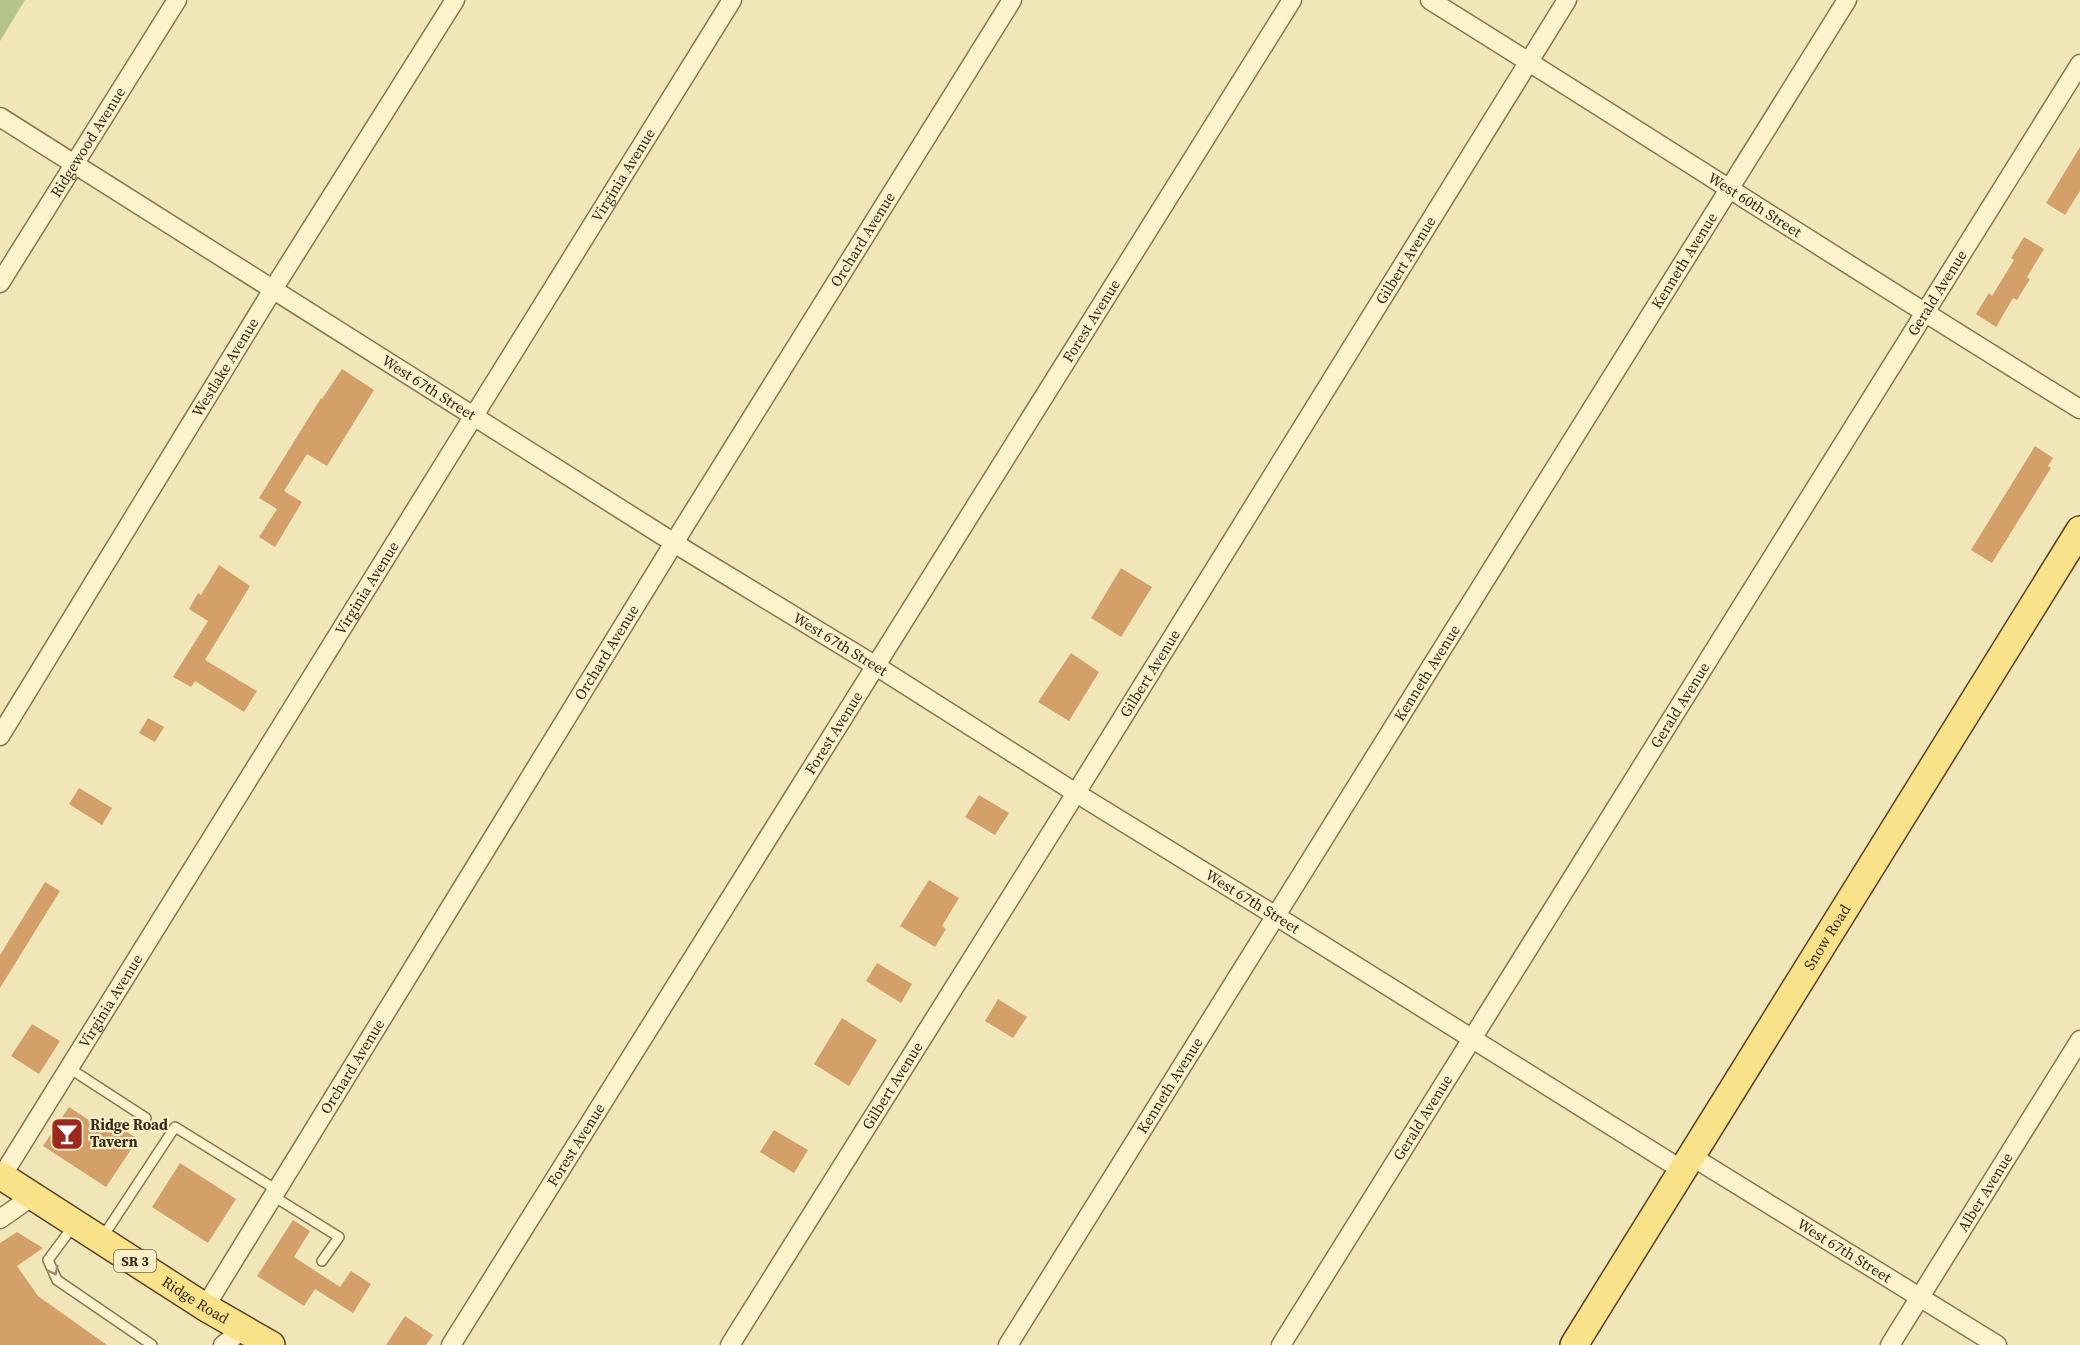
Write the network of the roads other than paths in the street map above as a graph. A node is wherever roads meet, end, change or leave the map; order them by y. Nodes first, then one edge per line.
1 (177, 0) edge
2 (455, 0) edge
3 (732, 0) edge
4 (1012, 0) edge
5 (1292, 0) edge
6 (1430, 0) edge
7 (1567, 0) edge
8 (1847, 0) edge
9 (1529, 62) junction
10 (2080, 64) edge
11 (0, 117) edge
12 (74, 164) junction
13 (1730, 188) junction
14 (0, 283) edge
15 (272, 291) junction
16 (1925, 312) junction
17 (2080, 409) edge
18 (473, 416) junction
19 (2080, 531) edge
20 (674, 542) junction
21 (876, 666) junction
22 (0, 736) edge
23 (1076, 793) junction
24 (1276, 916) junction
25 (1471, 1039) junction
26 (2080, 1040) edge
27 (69, 1068) junction
28 (146, 1118) dead end
29 (1687, 1163) junction
30 (1, 1176) edge
31 (275, 1193) junction
32 (33, 1196) junction
33 (0, 1219) edge
34 (76, 1223) junction
35 (101, 1240) junction
36 (322, 1262) dead end
37 (1920, 1298) junction
38 (205, 1307) junction
39 (245, 1329) junction
40 (152, 1345) edge
41 (224, 1345) edge
42 (271, 1345) edge
43 (451, 1345) edge
44 (730, 1345) edge
45 (1008, 1345) edge
46 (1281, 1345) edge
47 (1574, 1345) edge
48 (1890, 1345) edge
49 (1997, 1345) edge

1 - 12 street, Ridgewood Avenue
2 - 15 street, Westlake Avenue
3 - 18 street, Virginia Avenue
4 - 20 street, Orchard Avenue
5 - 21 street, Forest Avenue
6 - 9 street, West 60th Street
7 - 9 street, Gilbert Avenue
8 - 13 street, Kenneth Avenue
9 - 13 street, West 60th Street
9 - 23 street, Gilbert Avenue
10 - 16 street, Gerald Avenue
11 - 12 street, West 67th Street
12 - 14 street, Ridgewood Avenue
12 - 15 street, West 67th Street
13 - 16 street, West 60th Street
13 - 24 street, Kenneth Avenue
15 - 18 street, West 67th Street
15 - 22 street, Westlake Avenue
16 - 17 street, West 60th Street
16 - 25 street, Gerald Avenue
18 - 20 street, West 67th Street
18 - 27 street, Virginia Avenue
19 - 29 main road, Snow Road
20 - 21 street, West 67th Street
20 - 31 street, Orchard Avenue
21 - 23 street, West 67th Street
21 - 43 street, Forest Avenue
23 - 24 street, West 67th Street
23 - 44 street, Gilbert Avenue
24 - 25 street, West 67th Street
24 - 45 street, Kenneth Avenue
25 - 29 street, West 67th Street
25 - 46 street, Gerald Avenue
26 - 37 street, Alber Avenue
27 - 28 lane
27 - 30 street, Virginia Avenue
29 - 37 street, West 67th Street
29 - 47 main road, Snow Road
30 - 32 main road, Ridge Road / SR 3
31 - 35 lane
31 - 36 lane
31 - 38 street, Orchard Avenue
32 - 33 street
32 - 34 main road, Ridge Road / SR 3
34 - 35 main road, Ridge Road / SR 3
34 -> 40 lane
35 - 38 main road, Ridge Road / SR 3
37 - 48 street, Alber Avenue
37 - 49 street, West 67th Street
38 - 39 main road, Ridge Road / SR 3
39 - 41 street
39 - 42 main road, Ridge Road / SR 3

